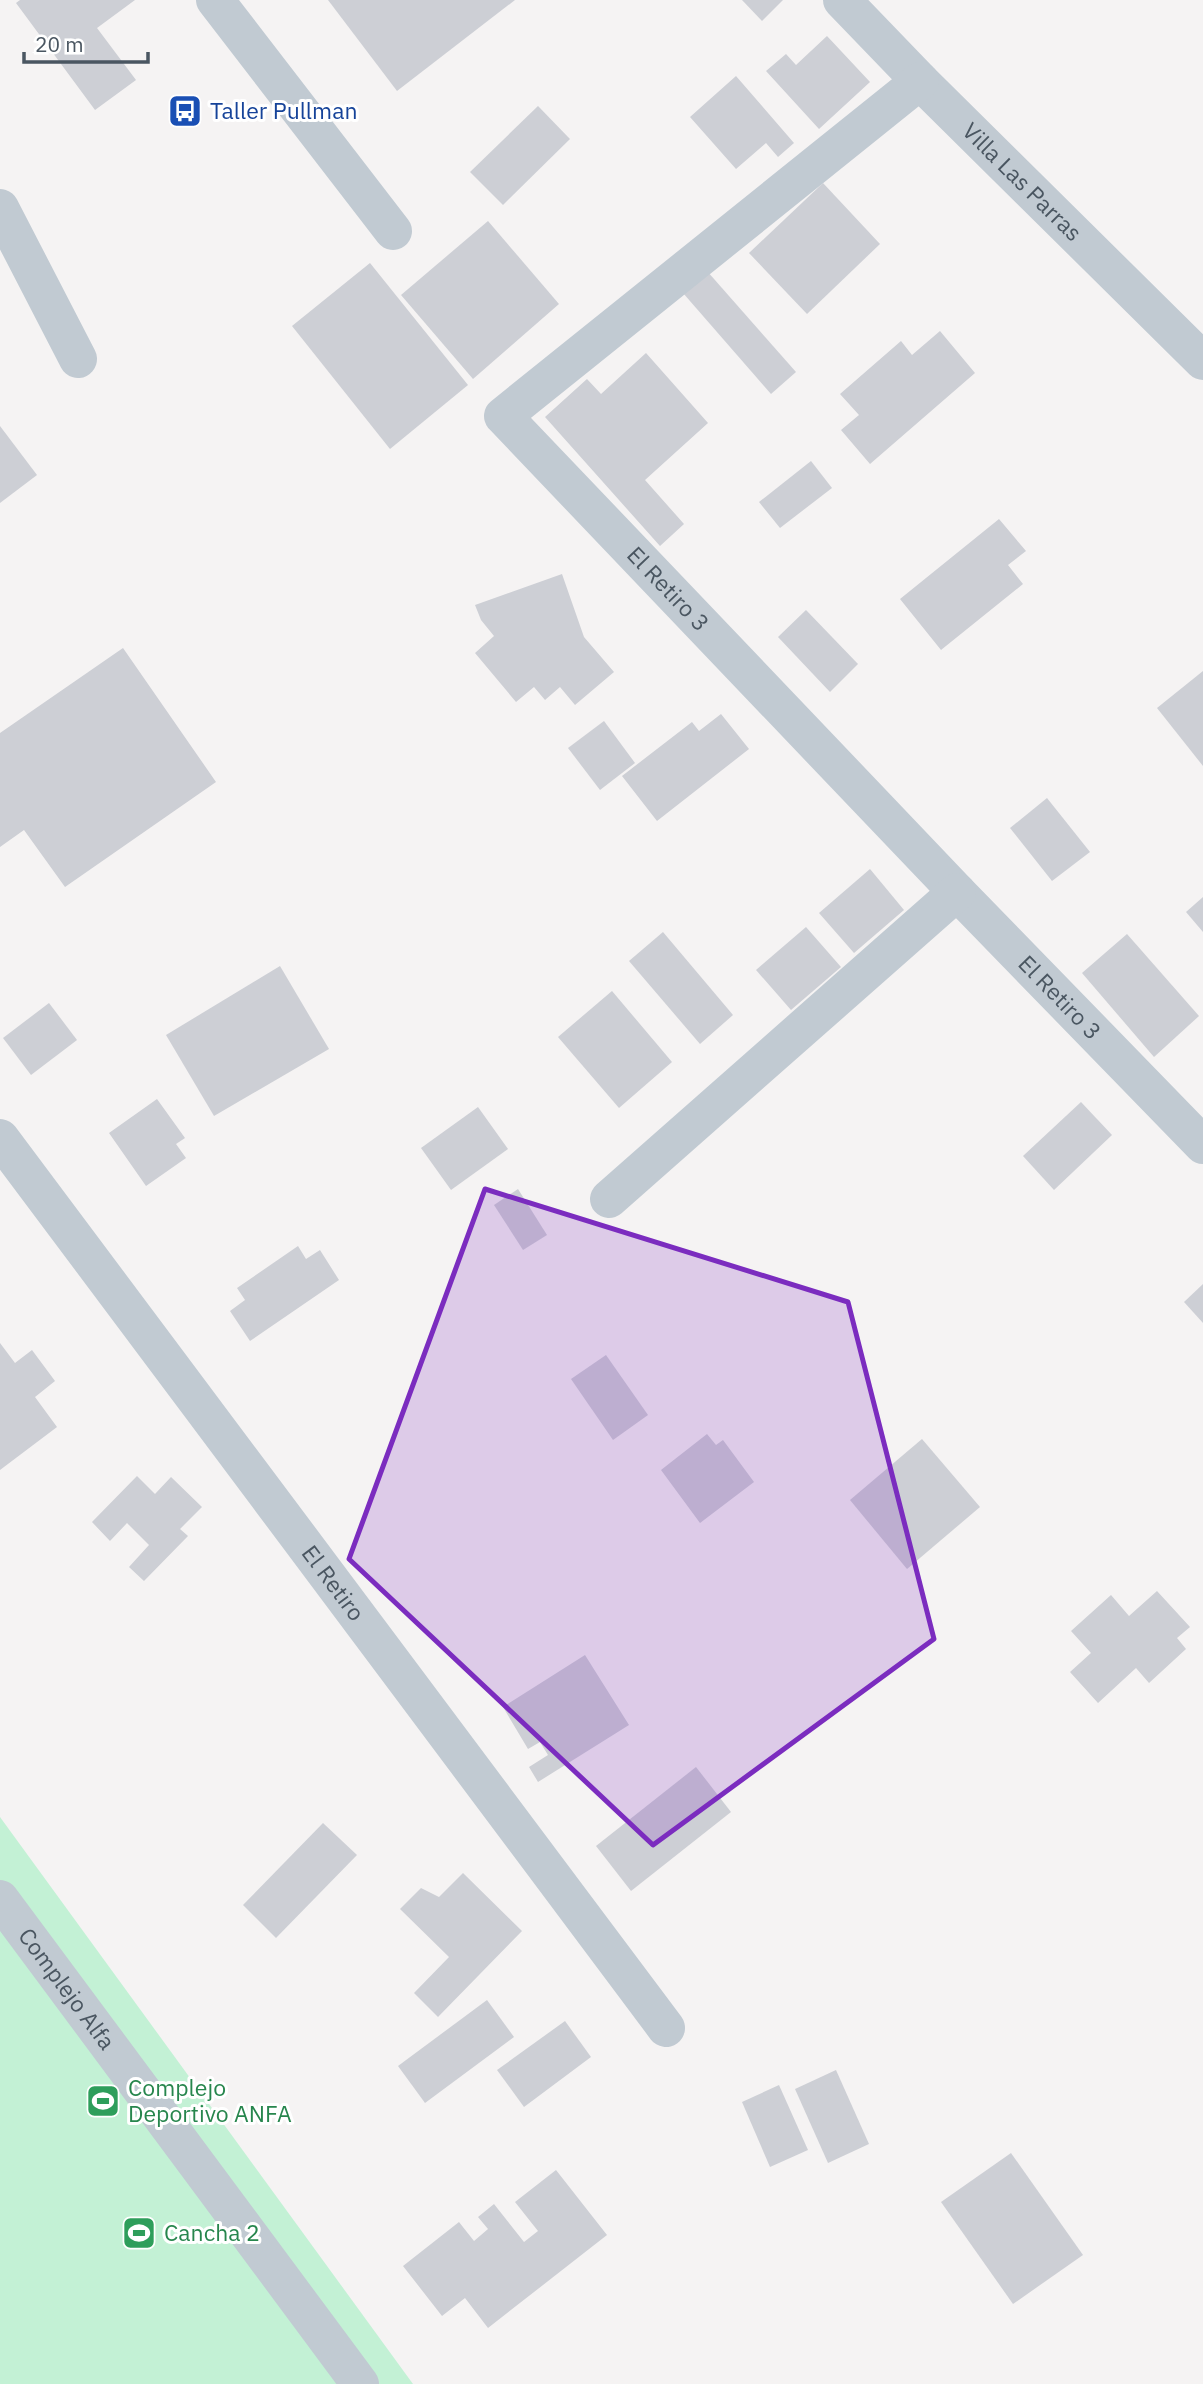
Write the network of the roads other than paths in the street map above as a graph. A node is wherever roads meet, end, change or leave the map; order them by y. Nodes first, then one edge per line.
1 (215, 0) edge
2 (842, 0) edge
3 (920, 81) junction
4 (0, 208) edge
5 (393, 231) dead end
6 (78, 359) dead end
7 (1203, 361) edge
8 (957, 892) junction
9 (0, 1138) edge
10 (1203, 1145) edge
11 (609, 1199) dead end
12 (0, 1899) edge
13 (666, 2028) dead end
14 (360, 2384) edge

1 - 5 street
2 - 3 street, Villa Las Parras
3 - 7 street, Villa Las Parras
3 - 8 street, El Retiro 3
4 - 6 street
8 - 10 street, El Retiro 3
8 - 11 street
9 - 13 street, El Retiro
12 - 14 street, Complejo Alfa

